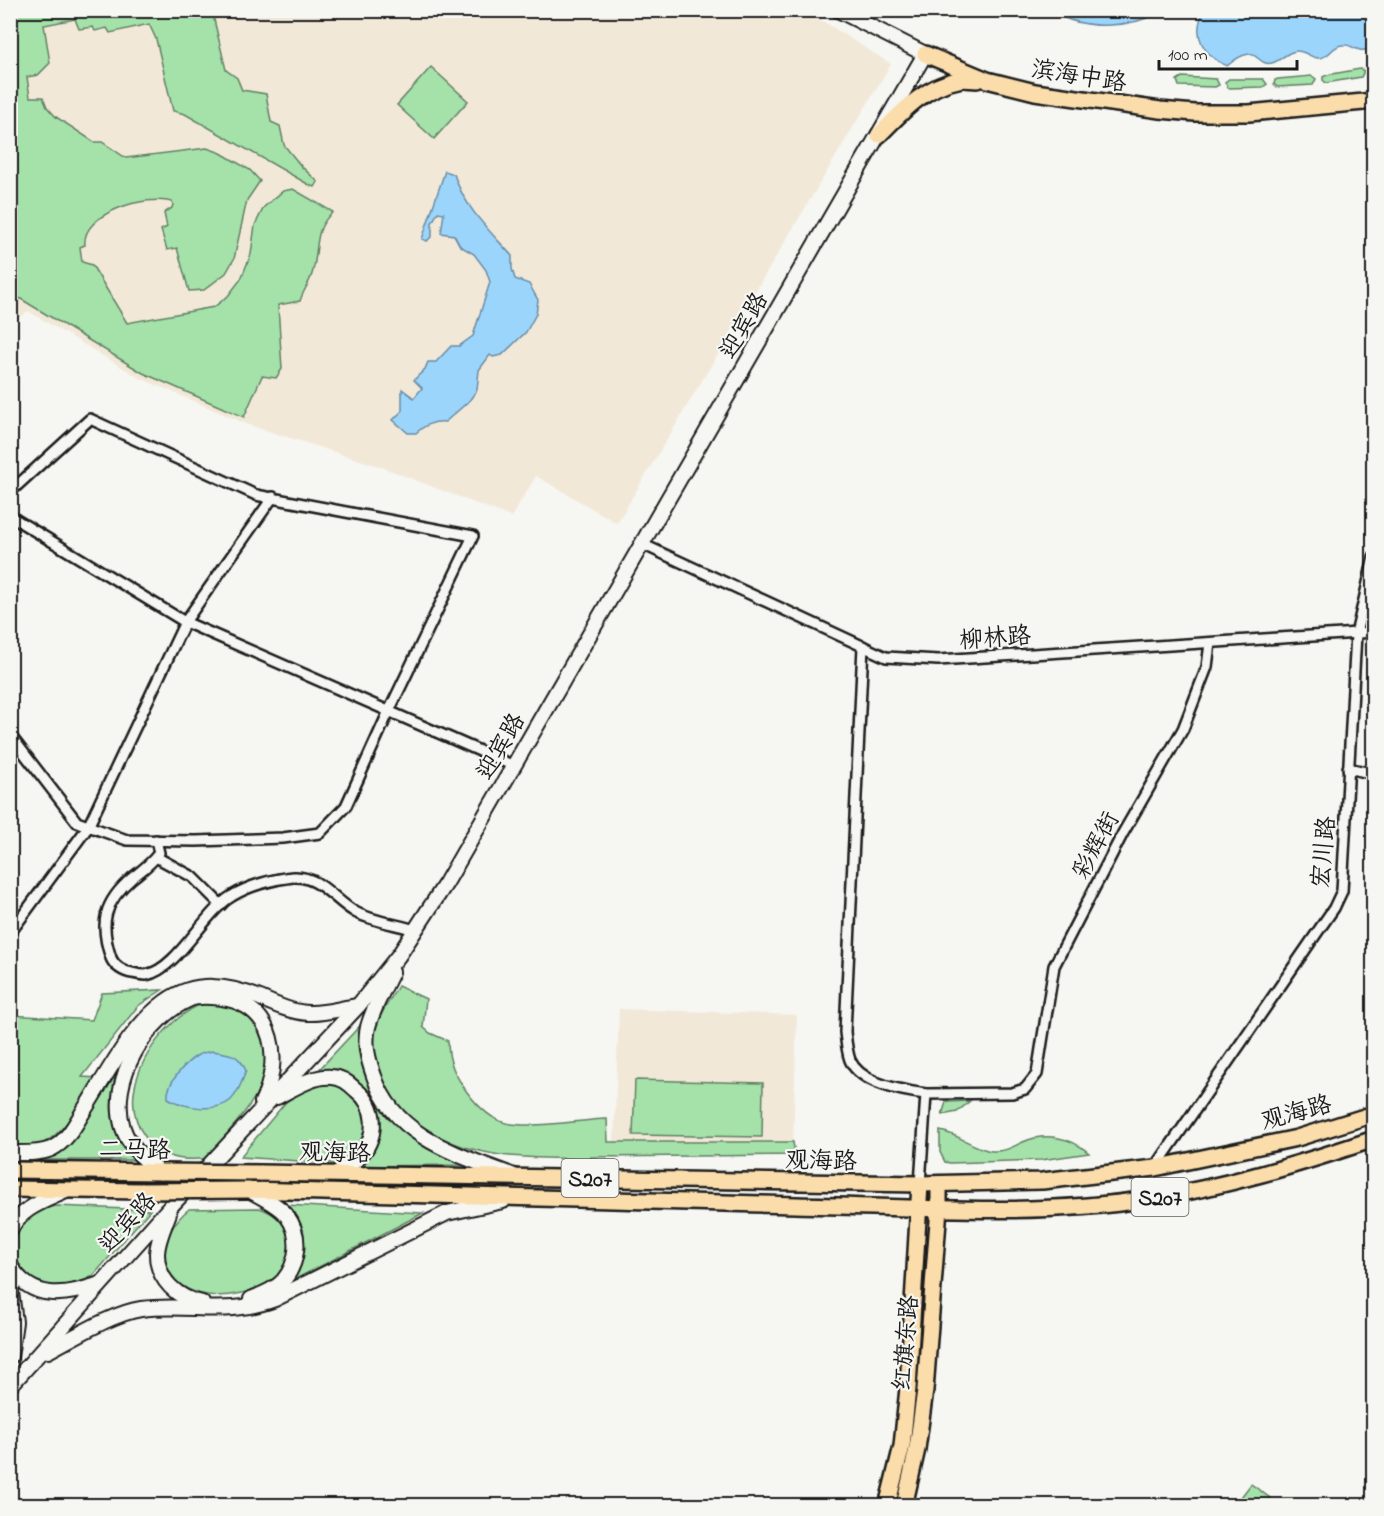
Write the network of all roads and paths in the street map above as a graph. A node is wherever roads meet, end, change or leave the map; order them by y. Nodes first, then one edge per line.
1 (838, 10) edge
2 (925, 54) junction
3 (987, 80) junction
4 (1374, 101) edge
5 (879, 135) junction
6 (10, 492) edge
7 (273, 497) junction
8 (10, 516) edge
9 (642, 544) junction
10 (1374, 557) edge
11 (185, 622) junction
12 (1374, 632) edge
13 (1356, 634) junction
14 (1210, 643) junction
15 (863, 646) junction
16 (389, 711) junction
17 (10, 735) edge
18 (514, 766) junction
19 (1348, 768) junction
20 (1374, 774) edge
21 (88, 827) junction
22 (156, 840) junction
23 (156, 857) junction
24 (221, 905) junction
25 (416, 930) junction
26 (10, 933) edge
27 (399, 955) junction
28 (358, 1006) junction
29 (926, 1095) junction
30 (269, 1100) junction
31 (1374, 1113) edge
32 (255, 1118) junction
33 (1374, 1139) edge
34 (10, 1153) edge
35 (1155, 1168) junction
36 (10, 1170) edge
37 (161, 1172) junction
38 (260, 1173) joint
39 (335, 1174) junction
40 (516, 1177) junction
41 (920, 1184) junction
42 (939, 1184) junction
43 (10, 1189) edge
44 (70, 1189) junction
45 (249, 1190) junction
46 (522, 1198) junction
47 (170, 1207) junction
48 (920, 1208) junction
49 (939, 1208) junction
50 (10, 1231) edge
51 (10, 1265) edge
52 (102, 1284) junction
53 (10, 1285) edge
54 (40, 1354) junction
55 (10, 1357) edge
56 (10, 1386) edge
57 (886, 1506) edge
58 (904, 1506) edge

1 - 2 main road
2 - 3 main road, 滨海中路
2 - 5 main road, 迎宾路
3 - 4 main road, 滨海中路
3 - 5 main road
5 - 9 main road, 迎宾路
6 - 7 street
7 - 11 street
7 - 16 street
8 - 11 street
9 - 15 street, 柳林路
9 - 18 main road, 迎宾路
10 - 13 street, 宏川路
11 - 16 street
11 - 21 street
12 - 13 street, 柳林路
13 - 14 street, 柳林路
13 - 19 street, 宏川路
14 - 15 street, 柳林路
14 - 29 street, 彩辉街
15 - 29 street
16 - 18 street
16 - 22 street
17 - 21 street
18 - 25 main road, 迎宾路
19 - 20 street
19 - 35 street, 宏川路
21 - 22 street
21 - 26 street
22 - 23 street
23 - 24 street
23 - 24 street
24 - 25 street
25 - 27 main road, 迎宾路
27 - 28 main road, 迎宾路
27 - 40 main road
28 - 30 main road, 迎宾路
28 - 34 main road
29 - 41 street
30 - 32 main road, 迎宾路
30 - 39 main road
31 - 35 main road, 观海路 / S207
32 - 37 main road
32 - 47 main road, 迎宾路
33 - 49 main road, 观海路 / S207
35 - 42 main road, 观海路 / S207
36 - 37 main road, 二马路
37 - 38 main road, 二马路, bridge
38 - 39 main road, 观海路 / S207
39 - 40 main road, 观海路 / S207
40 - 41 main road, 观海路 / S207
41 - 42 main road, 观海路 / S207
41 - 48 main road, 红旗东路
42 - 49 main road, 红旗东路
43 - 44 main road, 二马路
44 - 45 main road, 二马路, bridge
44 - 50 main road
45 - 46 main road, S207
45 - 47 main road
46 - 48 main road, 观海路 / S207
46 - 54 main road
47 - 52 main road, 迎宾路
48 - 49 main road, S207
48 - 57 main road, 红旗东路
49 - 58 main road, 红旗东路
51 - 52 main road
52 - 54 main road, 迎宾路
53 - 55 main road
54 - 56 main road, 迎宾路

